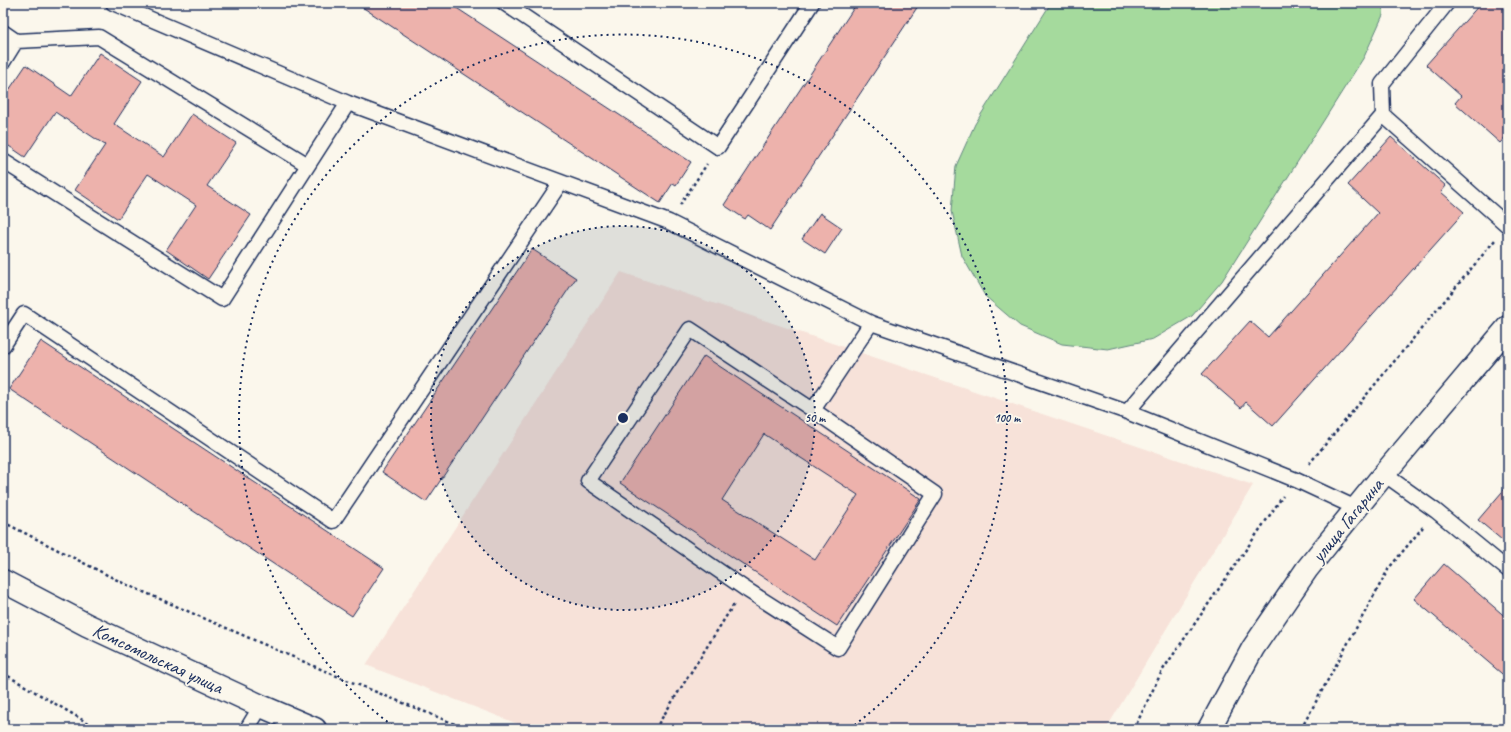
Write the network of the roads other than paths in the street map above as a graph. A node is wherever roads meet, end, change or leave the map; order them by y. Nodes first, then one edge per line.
1 (113, 3) edge
2 (504, 3) edge
3 (812, 3) edge
4 (1447, 3) edge
5 (3, 32) edge
6 (16, 41) junction
7 (3, 62) edge
8 (348, 103) junction
9 (1383, 115) junction
10 (3, 161) edge
11 (308, 165) junction
12 (561, 182) junction
13 (1508, 226) edge
14 (871, 322) junction
15 (1508, 327) edge
16 (3, 346) edge
17 (813, 410) junction
18 (1128, 412) junction
19 (1384, 474) junction
20 (1356, 508) junction
21 (1508, 570) edge
22 (3, 581) edge
23 (261, 706) junction
24 (247, 729) edge
25 (315, 729) edge
26 (1209, 729) edge

1 - 8 lane
2 - 3 lane
4 - 9 lane
5 - 6 lane
6 - 7 lane
6 - 11 lane
8 - 11 lane
8 - 12 lane
9 - 13 lane
9 - 18 lane
10 - 11 lane
12 - 14 lane
12 - 16 lane
14 - 17 lane
14 - 18 lane
15 - 19 main road, улица Гагарина
17 - 17 lane
18 - 20 lane
19 - 20 main road, улица Гагарина
19 - 21 lane
20 - 26 main road, улица Гагарина
22 - 23 main road, Комсомольская улица
23 - 24 lane
23 - 25 main road, Комсомольская улица

